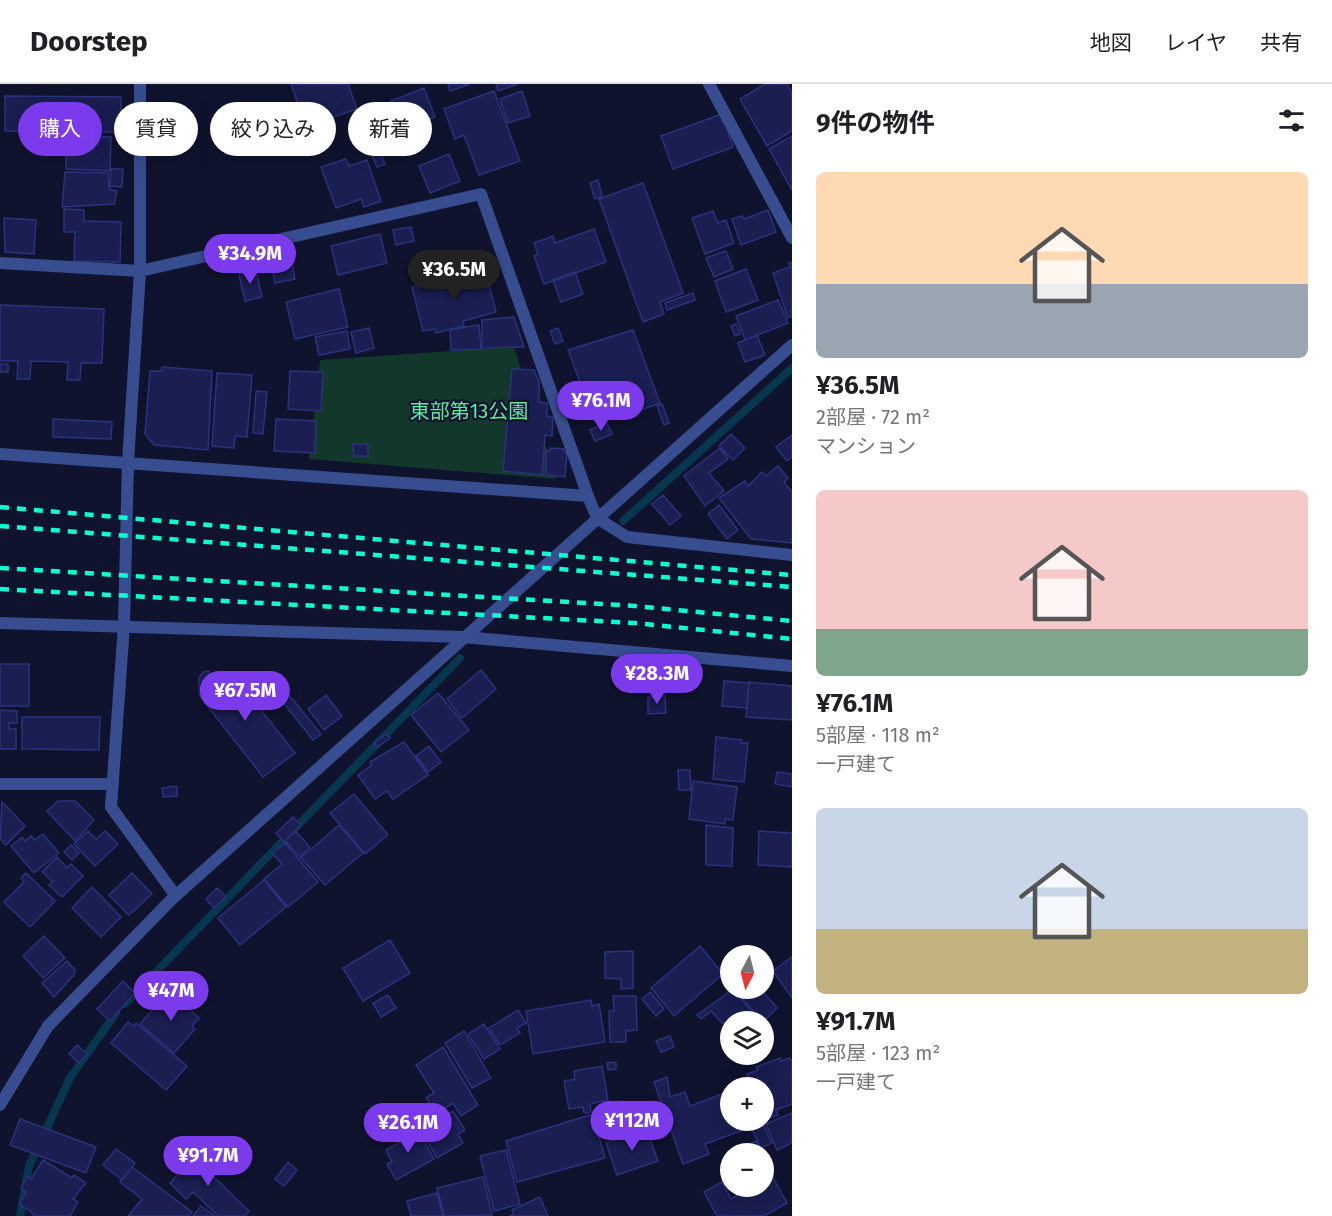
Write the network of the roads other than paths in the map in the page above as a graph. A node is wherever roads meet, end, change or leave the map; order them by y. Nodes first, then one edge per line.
1 (140, 84) edge
2 (709, 84) edge
3 (792, 238) edge
4 (0, 263) edge
5 (140, 272) junction
6 (792, 345) edge
7 (0, 454) edge
8 (128, 462) junction
9 (588, 496) junction
10 (597, 518) junction
11 (792, 555) edge
12 (0, 622) edge
13 (124, 626) junction
14 (463, 638) junction
15 (792, 666) edge
16 (0, 784) edge
17 (113, 784) junction
18 (176, 896) junction
19 (0, 1105) edge

1 - 5 street
2 - 3 street
4 - 5 street
5 - 8 street
5 - 9 street
6 - 10 street
7 - 8 street
8 - 9 street
8 - 13 street
9 - 10 street
10 - 11 street
10 - 14 street
12 - 13 street
13 - 14 street
13 - 17 street
14 - 15 street
14 - 18 street
16 - 17 street
17 - 18 street
18 - 19 street

